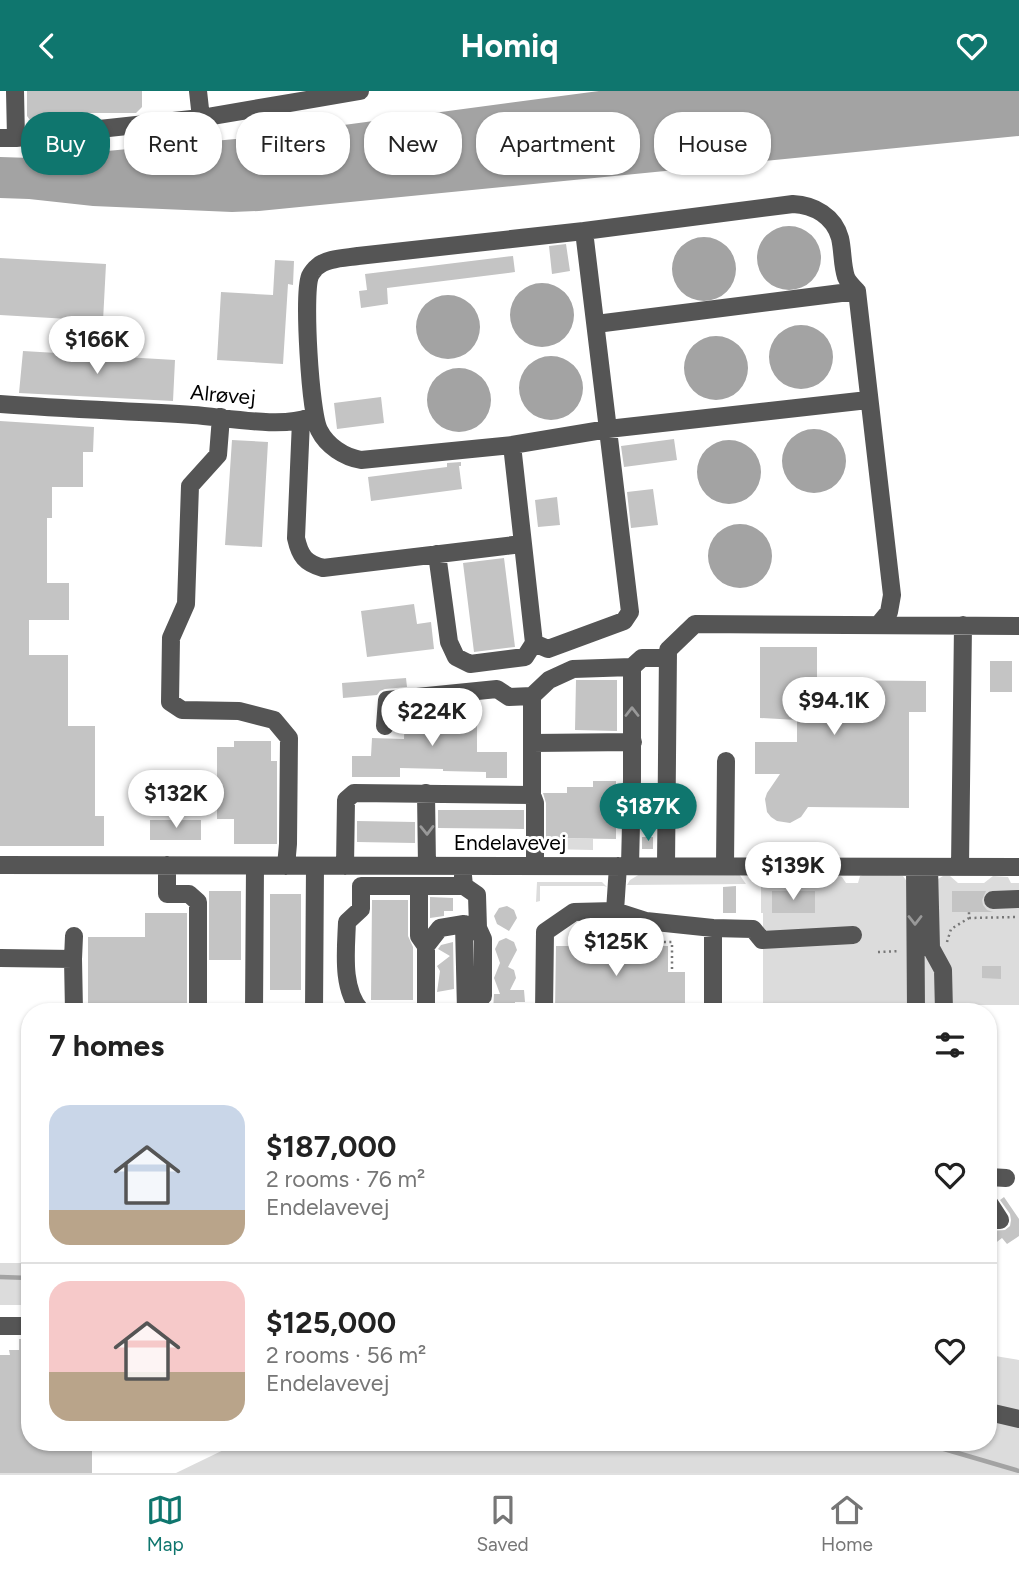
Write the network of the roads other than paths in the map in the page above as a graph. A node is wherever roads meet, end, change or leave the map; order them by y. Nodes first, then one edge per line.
1 (15, 91) edge
2 (198, 91) edge
3 (360, 91) edge
4 (200, 112) edge
5 (222, 114) edge
6 (124, 126) edge
7 (8, 138) edge
8 (584, 231) junction
9 (857, 291) junction
10 (596, 324) junction
11 (868, 400) junction
12 (0, 404) edge
13 (221, 417) junction
14 (307, 418) junction
15 (608, 429) junction
16 (512, 445) junction
17 (522, 544) junction
18 (438, 554) junction
19 (879, 624) junction
20 (963, 625) junction
21 (1019, 626) edge
22 (534, 643) junction
23 (668, 658) junction
24 (632, 667) junction
25 (532, 696) junction
26 (385, 726) dead end
27 (633, 742) junction
28 (532, 743) junction
29 (726, 761) dead end
30 (426, 793) junction
31 (532, 795) junction
32 (0, 865) edge
33 (167, 865) junction
34 (255, 866) junction
35 (286, 866) junction
36 (315, 866) junction
37 (345, 866) junction
38 (373, 866) junction
39 (427, 866) junction
40 (463, 866) junction
41 (535, 866) junction
42 (624, 866) junction
43 (666, 866) junction
44 (725, 866) junction
45 (922, 867) junction
46 (960, 867) junction
47 (1019, 867) edge
48 (373, 885) junction
49 (419, 885) junction
50 (464, 886) junction
51 (993, 900) dead end
52 (1018, 908) edge
53 (615, 911) junction
54 (471, 926) junction
55 (713, 928) junction
56 (853, 935) dead end
57 (74, 936) dead end
58 (426, 946) junction
59 (0, 958) edge
60 (73, 959) junction
61 (74, 1003) edge
62 (198, 1003) edge
63 (254, 1003) edge
64 (314, 1003) edge
65 (354, 1003) edge
66 (426, 1003) edge
67 (476, 1003) edge
68 (544, 1003) edge
69 (713, 1003) edge
70 (916, 1003) edge
71 (944, 1003) edge
72 (0, 1326) edge
73 (21, 1326) edge
74 (997, 1414) edge
75 (1019, 1419) edge

1 - 7 street
2 - 4 street
3 - 5 street
6 - 7 street
8 - 9 street
8 - 10 street
8 - 14 street
9 - 10 street
9 - 11 street
10 - 15 street
11 - 15 street
11 - 19 street
12 - 13 street, Alrøvej
13 - 14 street, Alrøvej
13 - 35 street
14 - 16 street
14 - 18 street
15 - 16 street
15 - 22 street
16 - 17 street
17 - 18 street
17 - 22 street
18 - 22 street
19 - 20 street
19 - 23 street
20 - 21 street
20 - 46 street
23 - 24 street
23 - 43 street
24 - 25 street
27 -> 24 street
25 - 26 street
25 - 28 street
27 - 28 street
27 - 42 street
28 - 31 street
29 - 44 street
30 - 31 street
30 - 37 street
30 -> 39 street
31 - 41 street
32 - 33 street, Endelavevej
33 - 34 street, Endelavevej
33 - 62 street
34 - 35 street, Endelavevej
34 - 63 street
35 - 36 street, Endelavevej
36 - 37 street, Endelavevej
36 - 64 street
37 - 38 street, Endelavevej
38 - 39 street, Endelavevej
38 - 48 street
39 - 40 street, Endelavevej
40 - 41 street, Endelavevej
40 - 50 street
41 - 42 street, Endelavevej
42 - 43 street, Endelavevej
42 - 53 street
43 - 44 street, Endelavevej
44 - 45 street, Endelavevej
45 - 46 street, Endelavevej
45 -> 70 street
45 - 71 street
46 - 47 street, Endelavevej
48 - 49 street
48 - 65 street
49 - 50 street
49 - 58 street
50 - 54 street
51 - 52 street
53 - 55 street
53 - 68 street
54 - 58 street
54 - 67 street
55 - 56 street
55 - 69 street
57 - 60 street
58 - 66 street
59 - 60 street
60 - 61 street
72 - 73 street
74 - 75 street

